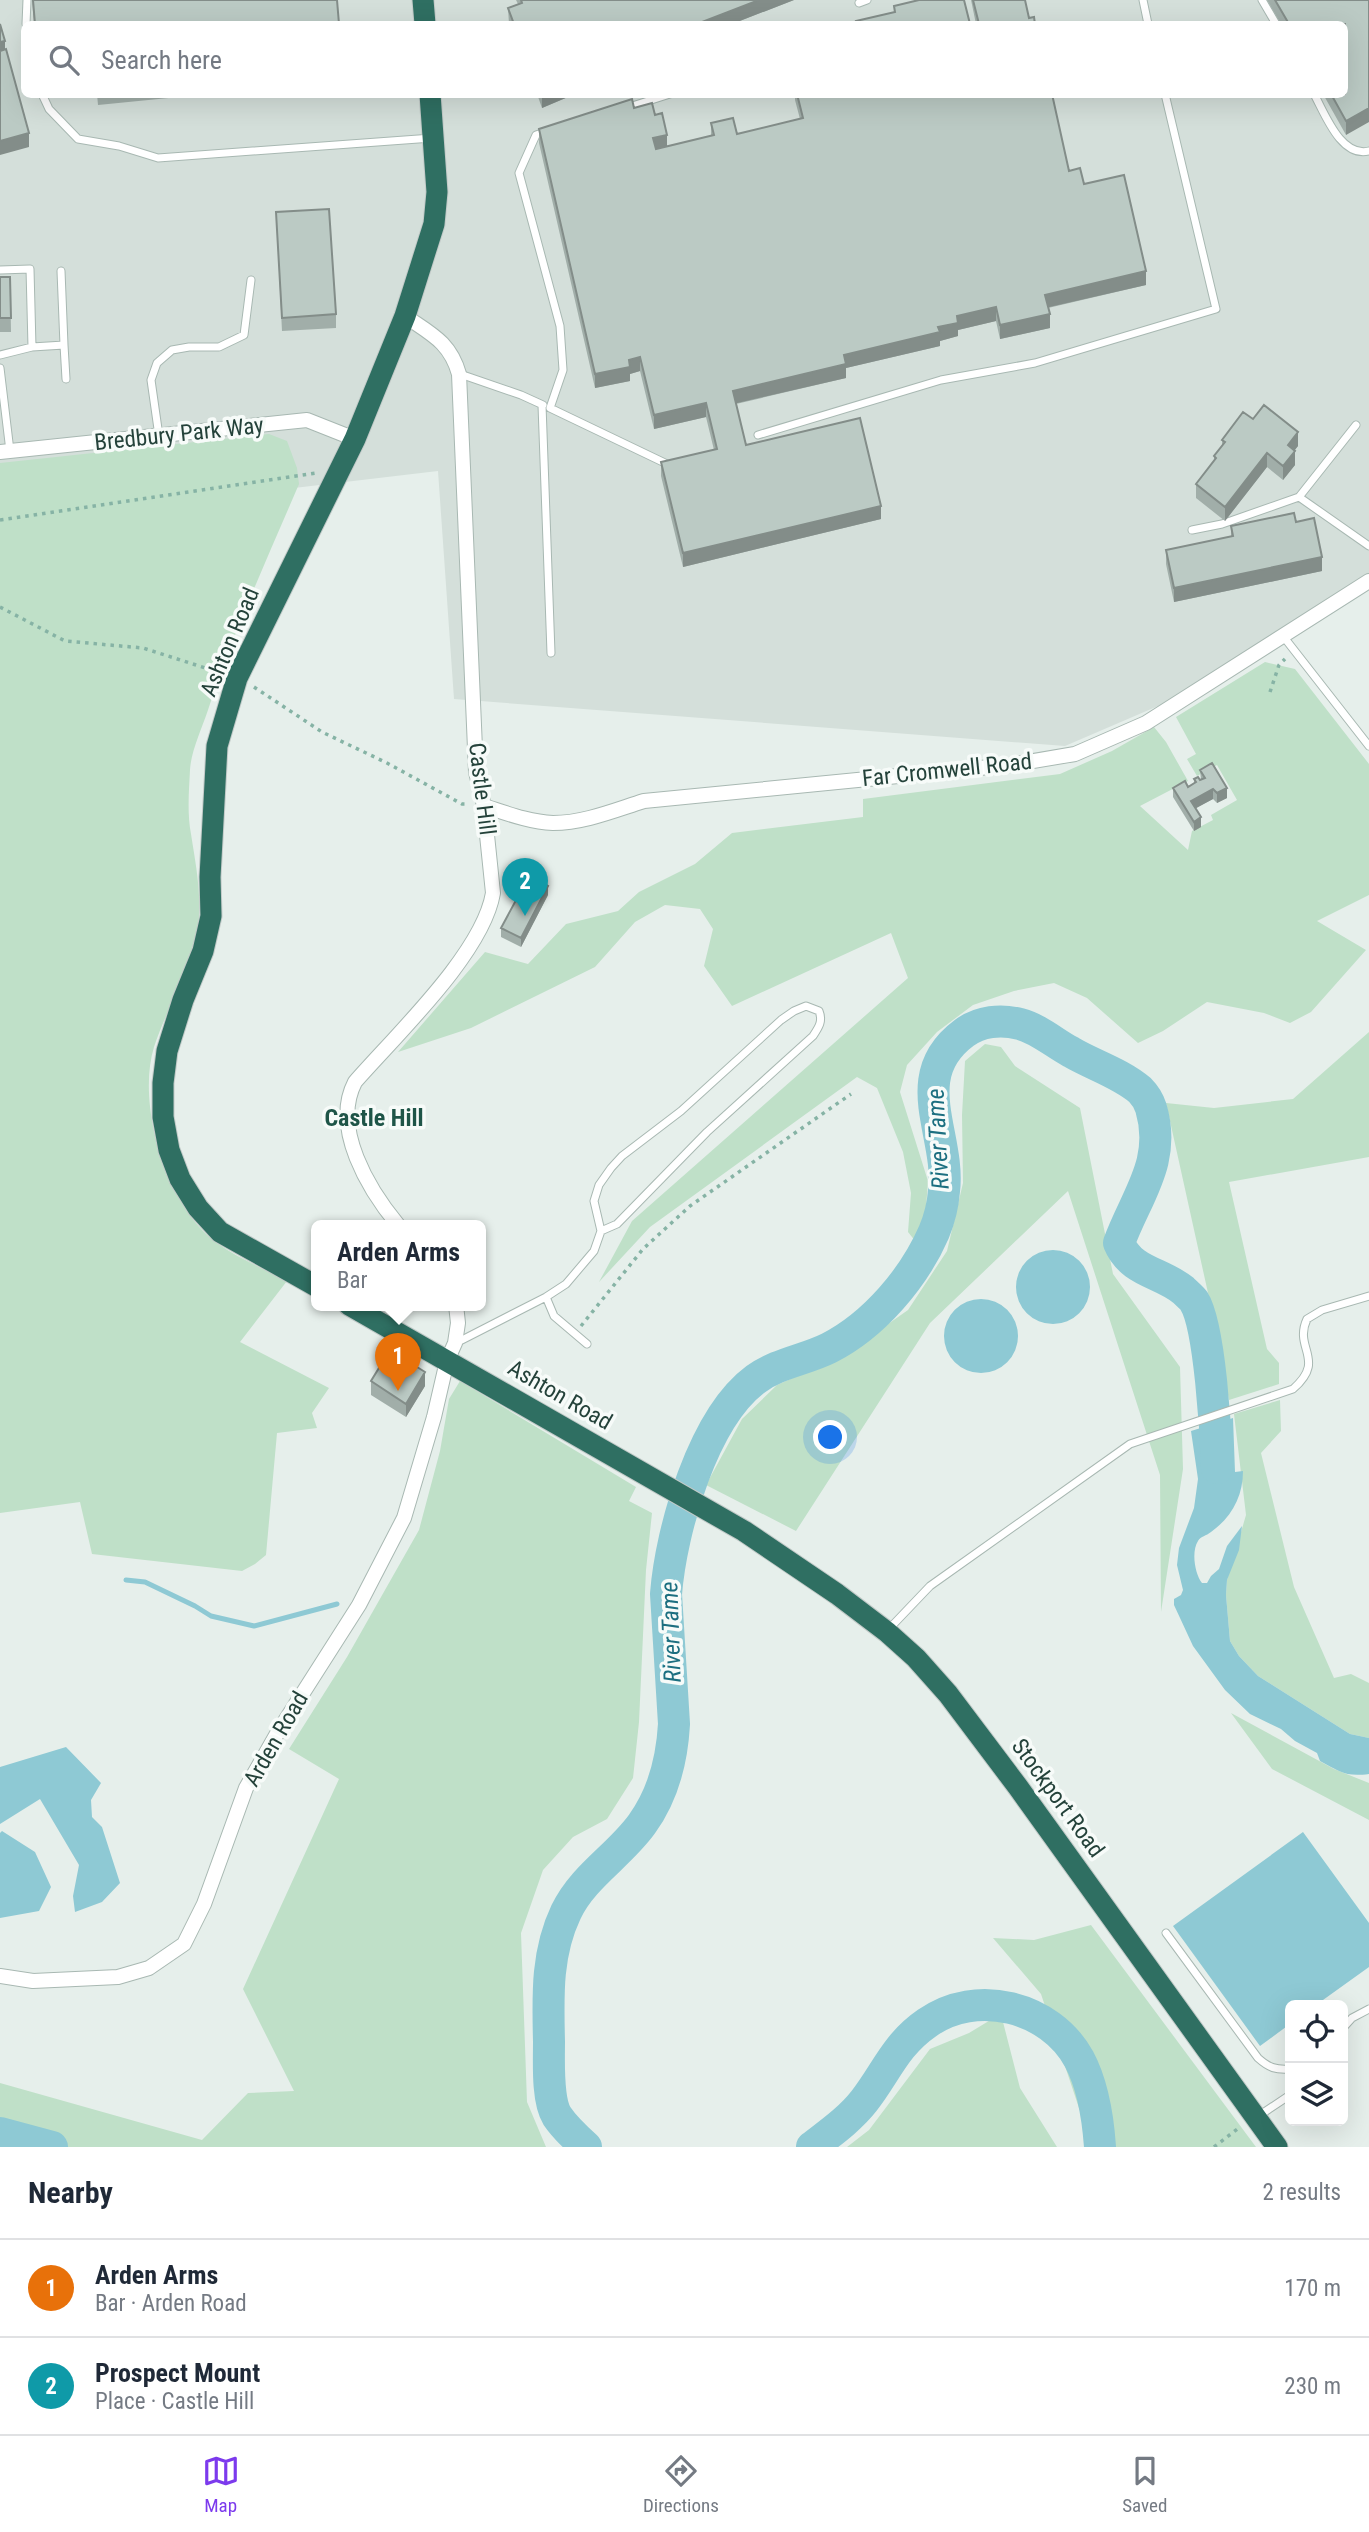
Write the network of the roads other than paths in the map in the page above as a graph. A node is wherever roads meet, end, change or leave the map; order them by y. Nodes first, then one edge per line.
1 (27, 0) edge
2 (423, 0) edge
3 (1143, 0) edge
4 (1262, 0) edge
5 (26, 21) edge
6 (425, 21) edge
7 (1147, 21) edge
8 (1274, 21) edge
9 (44, 98) edge
10 (430, 98) edge
11 (657, 98) edge
12 (1166, 98) edge
13 (1316, 98) edge
14 (616, 111) edge
15 (563, 127) edge
16 (433, 138) junction
17 (1369, 151) edge
18 (0, 270) edge
19 (61, 271) dead end
20 (251, 280) dead end
21 (405, 316) junction
22 (64, 345) junction
23 (32, 346) junction
24 (0, 355) edge
25 (0, 368) edge
26 (459, 374) junction
27 (66, 379) dead end
28 (542, 405) junction
29 (550, 408) junction
30 (1356, 425) dead end
31 (758, 435) dead end
32 (159, 436) junction
33 (355, 439) junction
34 (5, 451) edge
35 (667, 464) edge
36 (1299, 497) junction
37 (1192, 530) dead end
38 (1369, 546) edge
39 (1369, 581) edge
40 (1282, 635) junction
41 (551, 653) dead end
42 (1369, 746) edge
43 (484, 806) junction
44 (394, 1220) edge
45 (601, 1231) junction
46 (311, 1283) edge
47 (1369, 1296) edge
48 (546, 1297) junction
49 (362, 1311) edge
50 (457, 1311) edge
51 (587, 1344) dead end
52 (451, 1352) junction
53 (744, 1531) joint
54 (887, 1632) junction
55 (1166, 1933) dead end
56 (0, 1976) edge
57 (1369, 2009) edge
58 (1348, 2022) edge
59 (1285, 2069) edge
60 (1285, 2098) edge
61 (1256, 2118) junction
62 (1278, 2147) edge

1 - 5 lane
2 - 6 highway
3 - 7 lane
4 - 8 lane
9 - 16 lane
10 - 16 highway, Ashton Road
11 - 14 lane
12 - 31 lane
13 - 17 lane
15 - 29 lane
16 - 21 highway, Ashton Road
18 - 23 lane
19 - 22 lane
20 - 32 lane
21 - 26 street, Castle Hill
21 - 33 highway, Ashton Road
22 - 23 lane
22 - 27 lane
23 - 24 lane
25 - 34 lane
26 - 28 lane
26 - 43 street, Castle Hill
28 - 29 lane
28 - 41 lane
29 - 35 lane
30 - 36 lane
32 - 33 street, Bredbury Park Way
32 - 34 street, Bredbury Park Way
33 - 46 highway, Ashton Road
36 - 37 lane
36 - 38 lane
39 - 40 street, Far Cromwell Road
40 - 42 lane
40 - 43 street, Far Cromwell Road
43 - 44 street, Castle Hill
45 - 45 lane
45 - 48 lane
47 - 54 lane
48 - 51 lane
48 - 52 lane
49 - 52 highway, Ashton Road
50 - 52 street
52 - 53 highway, Ashton Road
52 - 56 street, Arden Road
53 - 54 highway, Stockport Road
54 - 61 highway, Stockport Road
55 - 59 lane
57 - 58 lane
60 - 61 lane
61 - 62 highway, Stockport Road

